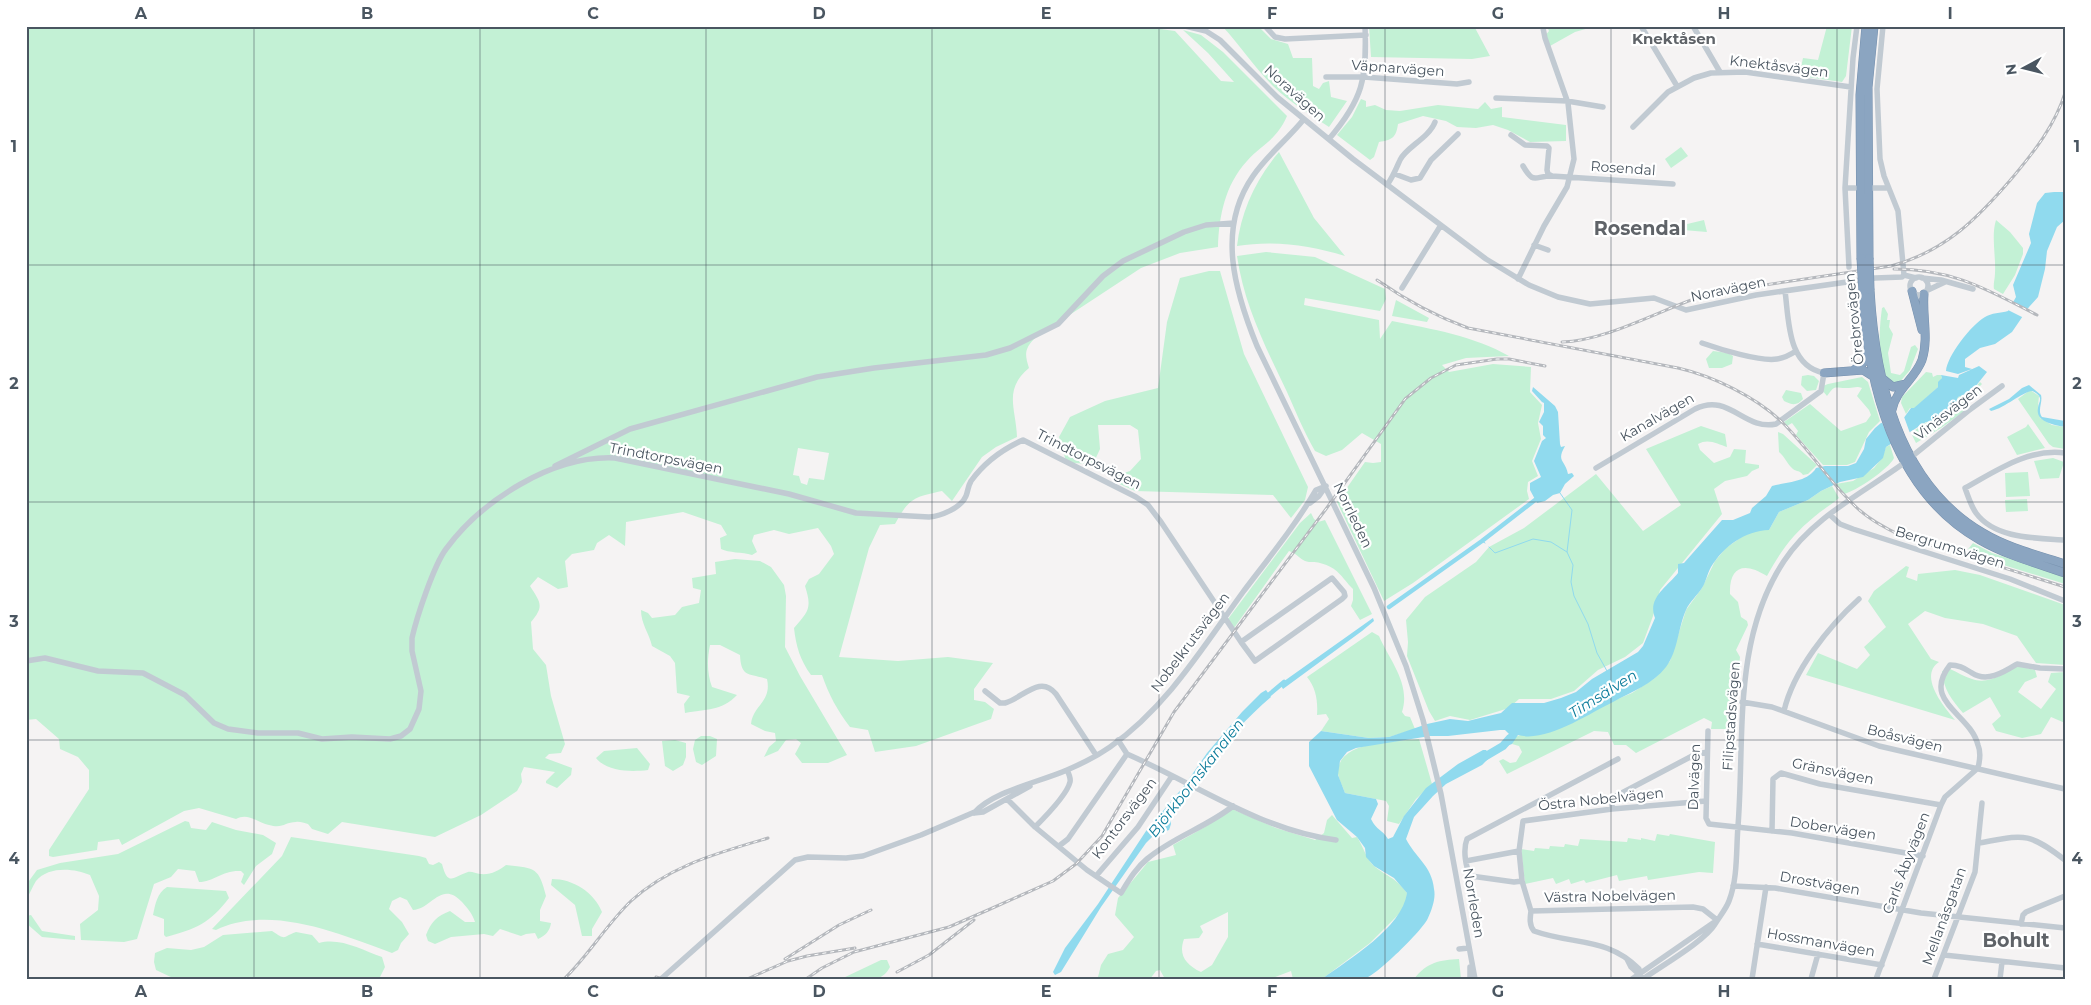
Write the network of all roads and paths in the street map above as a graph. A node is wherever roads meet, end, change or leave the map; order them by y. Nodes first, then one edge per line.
1 (1185, 26) edge
2 (1265, 26) edge
3 (1365, 26) edge
4 (1641, 26) edge
5 (1693, 26) edge
6 (1857, 26) edge
7 (1866, 26) edge
8 (1874, 26) edge
9 (1883, 26) edge
10 (1190, 27) edge
11 (1543, 28) dead end
12 (1207, 29) edge
13 (1366, 35) junction
14 (1720, 72) junction
15 (1326, 77) dead end
16 (1364, 77) junction
17 (1469, 82) dead end
18 (1677, 86) junction
19 (1851, 87) junction
20 (1496, 98) dead end
21 (1567, 101) junction
22 (1603, 107) dead end
23 (1304, 119) junction
24 (1435, 122) dead end
25 (1633, 127) dead end
26 (1458, 134) dead end
27 (1511, 135) dead end
28 (1329, 139) junction
29 (1523, 166) dead end
30 (1395, 174) junction
31 (1552, 176) junction
32 (1570, 177) junction
33 (1673, 184) dead end
34 (1387, 185) junction
35 (1845, 188) junction
36 (1855, 188) dead end
37 (1871, 188) dead end
38 (1888, 188) junction
39 (1234, 223) junction
40 (1441, 225) junction
41 (1534, 245) junction
42 (1548, 250) dead end
43 (1865, 258) junction
44 (1848, 267) dead end
45 (1903, 276) junction
46 (1919, 278) junction
47 (1518, 279) junction
48 (1945, 282) junction
49 (1402, 288) dead end
50 (1973, 289) dead end
51 (1866, 290) junction
52 (1911, 290) junction
53 (1785, 291) junction
54 (1926, 292) junction
55 (1925, 341) junction
56 (1702, 343) dead end
57 (1868, 349) junction
58 (1796, 352) junction
59 (1854, 370) junction
60 (1824, 374) junction
61 (1878, 377) junction
62 (1906, 384) junction
63 (2002, 386) dead end
64 (1888, 413) junction
65 (2065, 453) edge
66 (1907, 461) junction
67 (553, 467) junction
68 (1596, 468) dead end
69 (1326, 486) junction
70 (1830, 515) junction
71 (2065, 540) edge
72 (2065, 564) edge
73 (2065, 573) edge
74 (1859, 599) dead end
75 (2065, 601) edge
76 (1225, 617) junction
77 (1241, 642) junction
78 (26, 661) edge
79 (2062, 669) edge
80 (986, 691) dead end
81 (1742, 702) junction
82 (1784, 711) junction
83 (1708, 731) dead end
84 (1118, 740) junction
85 (1707, 752) junction
86 (1127, 754) junction
87 (1096, 755) junction
88 (1618, 759) dead end
89 (1978, 768) junction
90 (1067, 770) junction
91 (1172, 776) junction
92 (1041, 780) junction
93 (2065, 789) edge
94 (1007, 799) junction
95 (1706, 801) junction
96 (995, 802) junction
97 (1982, 803) dead end
98 (1941, 805) junction
99 (1233, 806) junction
100 (1612, 810) junction
101 (1519, 811) junction
102 (1523, 821) junction
103 (1738, 826) junction
104 (1035, 827) junction
105 (1772, 831) junction
106 (1336, 840) dead end
107 (1979, 843) junction
108 (1059, 846) junction
109 (1518, 851) junction
110 (1923, 856) junction
111 (1466, 860) junction
112 (2065, 860) edge
113 (1096, 876) junction
114 (1522, 881) junction
115 (1733, 886) junction
116 (1766, 887) junction
117 (2065, 896) edge
118 (1902, 910) junction
119 (1531, 911) junction
120 (1958, 917) junction
121 (1717, 920) junction
122 (2021, 924) junction
123 (2065, 928) edge
124 (1757, 944) junction
125 (1469, 948) junction
126 (1460, 949) dead end
127 (1818, 954) junction
128 (1944, 955) junction
129 (2002, 962) junction
130 (1882, 965) junction
131 (2065, 968) edge
132 (1642, 977) edge
133 (661, 979) edge
134 (1470, 979) edge
135 (1474, 979) edge
136 (1632, 979) edge
137 (1752, 979) edge
138 (1811, 979) edge
139 (1876, 979) edge
140 (1934, 979) edge
141 (2000, 979) edge

1 - 10 street, Noravägen
2 - 13 street
3 - 13 street
4 - 18 street
5 - 14 street
6 - 19 street
7 - 43 highway, Örebrovägen
8 - 43 highway, Örebrovägen
9 - 38 street
10 - 12 street, Noravägen
11 - 21 street
12 - 23 street, Noravägen
13 - 16 street
14 - 18 street, Knektåsvägen
14 - 19 street, Knektåsvägen
15 - 16 street, Väpnarvägen
16 - 17 street, Väpnarvägen
16 - 28 street
18 - 25 street, Knektåsvägen
19 - 35 street
20 - 21 street
21 - 22 street
21 - 32 street
23 - 28 street, Noravägen
23 - 39 street, Norrleden
24 - 30 street
26 - 30 street
27 - 31 street
28 - 34 street, Noravägen
29 - 31 street, Rosendal
30 - 34 street
31 - 32 street, Rosendal
32 - 33 street, Rosendal
32 - 41 street
34 - 40 street, Noravägen
35 - 36 street
35 - 44 street
37 - 38 street
38 - 45 street
39 - 67 street
39 - 69 street, Norrleden
40 - 47 street, Noravägen
40 - 49 street
41 - 42 street
41 - 47 street
43 - 51 highway, Örebrovägen, bridge
45 - 46 street, Noravägen
45 - 52 street
45 - 53 street, Noravägen
46 - 48 street, Noravägen
46 - 52 street
46 - 54 street
47 - 53 street, Noravägen
48 - 50 street, Noravägen
48 - 54 street
51 - 57 highway, Örebrovägen
51 - 61 highway, Örebrovägen
52 - 54 street
52 - 55 highway
53 - 58 street
54 - 55 highway
55 - 62 highway
56 - 58 street
57 - 59 highway
57 - 61 highway, Örebrovägen
58 - 60 street
59 - 60 highway
59 - 61 highway
60 - 68 street, Kanalvägen
61 - 62 highway
61 - 64 highway, Örebrovägen
62 - 64 highway
63 - 66 street, Vinäsvägen
64 - 66 highway, Örebrovägen
65 - 71 street
66 - 70 street, Filipstadsvägen
66 - 72 highway, Örebrovägen
66 - 73 highway, Örebrovägen
67 - 76 street, Trindtorpsvägen
67 - 78 street, Trindtorpsvägen
69 - 76 street, Nobelkrutsvägen
69 - 125 street, Norrleden
70 - 75 street, Bergrumsvägen
70 - 81 street, Filipstadsvägen
74 - 82 street
76 - 77 street, Trindtorpsvägen
76 - 84 street, Nobelkrutsvägen
77 - 77 street, Trindtorpsvägen
79 - 89 street
80 - 87 street
81 - 82 street, Boåsvägen
81 - 103 street, Filipstadsvägen
82 - 89 street, Boåsvägen
83 - 85 street, Dalvägen
84 - 86 street
84 - 87 street, Nobelkrutsvägen
85 - 95 street, Dalvägen
85 - 100 street
86 - 91 street
86 - 108 street
87 - 90 street, Nobelkrutsvägen
88 - 101 street
89 - 93 street, Boåsvägen
89 - 98 street, Carls Åbyvägen
90 - 92 street, Nobelkrutsvägen
90 - 104 street
91 - 99 street
91 - 113 street, Kontorsvägen
92 - 94 street
92 - 96 street
94 - 96 street
94 - 104 street, Kontorsvägen
95 - 100 street, Östra Nobelvägen
95 - 103 street, Dalvägen
96 - 133 street
97 - 107 street, Mellanåsgatan
98 - 105 street, Gränsvägen
98 - 110 street, Carls Åbyvägen
99 - 106 street
99 - 113 street, Kontorsvägen
100 - 102 street, Östra Nobelvägen
101 - 102 street
101 - 111 street
102 - 109 street, Östra Nobelvägen
103 - 105 street, Dobervägen
103 - 115 street, Filipstadsvägen
104 - 108 street, Kontorsvägen
105 - 110 street, Dobervägen
107 - 112 street
107 - 120 street, Mellanåsgatan
108 - 113 street, Kontorsvägen
109 - 111 street
109 - 114 street, Västra Nobelvägen
110 - 118 street, Carls Åbyvägen
111 - 114 street
114 - 119 street, Västra Nobelvägen
115 - 116 street, Drostvägen
115 - 121 street, Filipstadsvägen
116 - 118 street, Drostvägen
116 - 124 street
117 - 122 street
118 - 120 street, Drostvägen
118 - 130 street, Carls Åbyvägen
119 - 121 street, Västra Nobelvägen
119 - 132 street
120 - 122 street, Drostvägen
120 - 128 street, Mellanåsgatan
121 - 132 street, Filipstadsvägen
122 - 123 street, Drostvägen
124 - 127 street, Hossmanvägen
124 - 137 street
125 - 126 street
125 - 134 street, Norrleden
125 - 135 street, Norrleden
127 - 130 street, Hossmanvägen
127 - 138 street
128 - 129 street
128 - 140 street, Mellanåsgatan
129 - 131 street
129 - 141 street
130 - 139 street, Carls Åbyvägen
132 - 136 street, Filipstadsvägen

